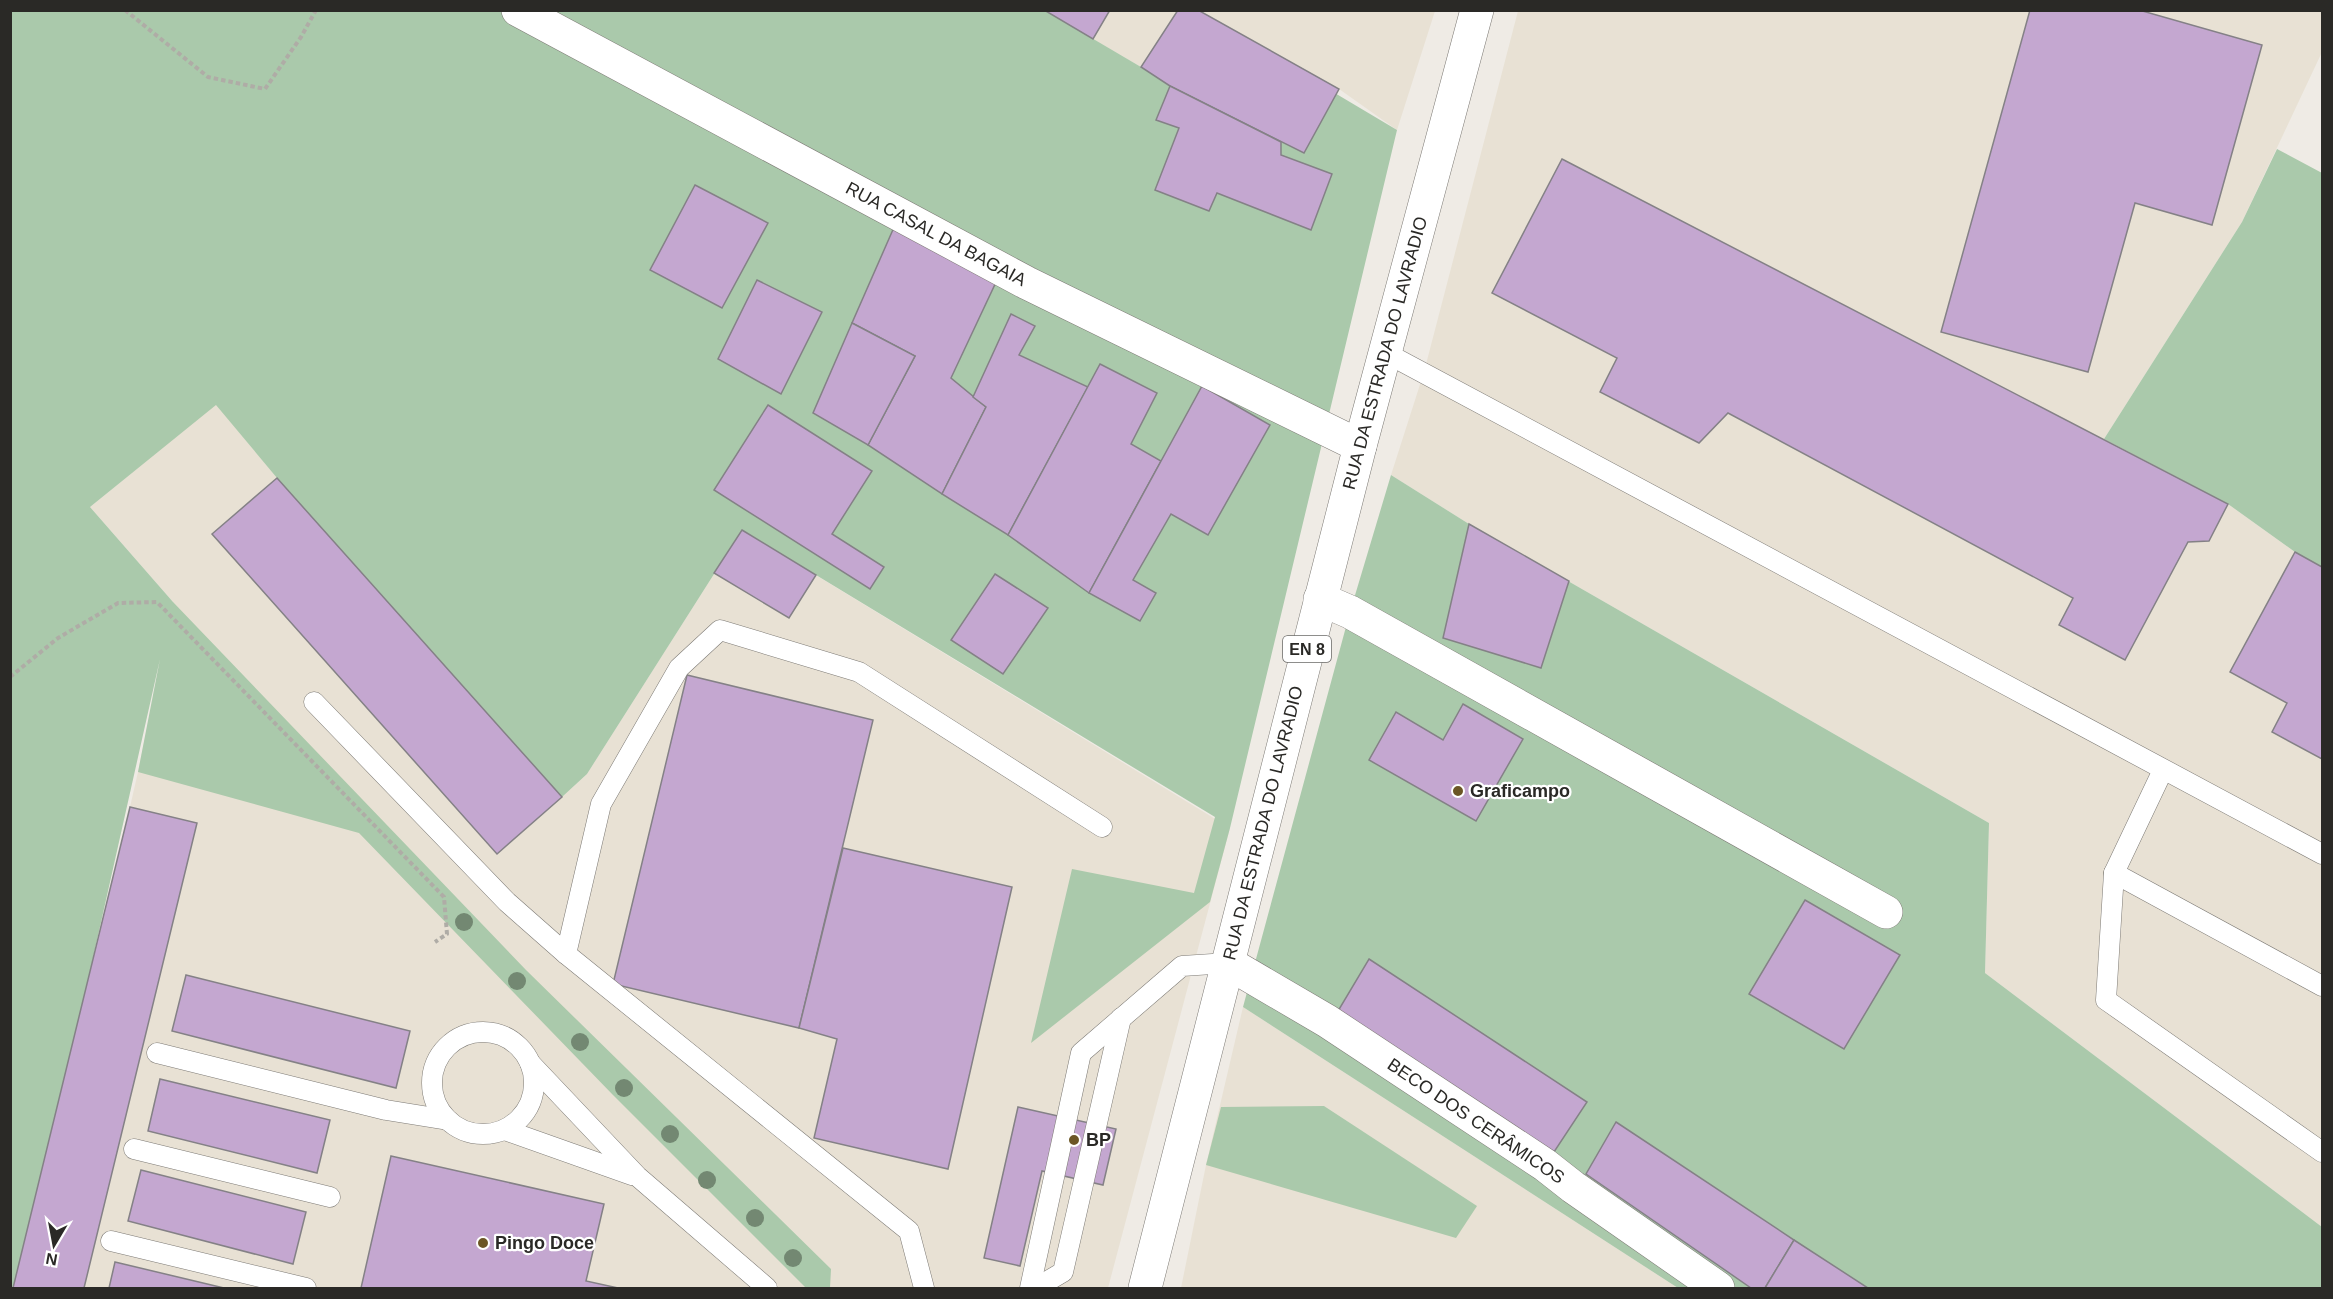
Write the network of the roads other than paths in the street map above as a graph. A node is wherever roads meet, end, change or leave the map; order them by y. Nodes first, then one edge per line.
1 (518, 10) edge
2 (1478, 10) edge
3 (1386, 353) junction
4 (1360, 446) junction
5 (1320, 599) junction
6 (314, 702) dead end
7 (2163, 770) junction
8 (1102, 827) dead end
9 (2322, 854) edge
10 (2114, 873) junction
11 (1886, 912) dead end
12 (566, 954) junction
13 (1228, 963) junction
14 (2322, 986) edge
15 (1121, 1018) junction
16 (157, 1053) dead end
17 (530, 1063) junction
18 (448, 1120) junction
19 (505, 1130) junction
20 (134, 1149) dead end
21 (2322, 1152) edge
22 (637, 1176) junction
23 (330, 1197) dead end
24 (111, 1240) dead end
25 (306, 1288) edge
26 (767, 1288) edge
27 (924, 1288) edge
28 (1030, 1288) edge
29 (1036, 1288) edge
30 (1145, 1288) edge
31 (1718, 1288) edge

1 - 4 street, RUA CASAL DA BAGAIA
2 - 3 street, RUA DA ESTRADA DO LAVRADIO / EN 8
3 - 4 street, RUA DA ESTRADA DO LAVRADIO / EN 8
3 - 7 lane
4 - 5 street, RUA DA ESTRADA DO LAVRADIO / EN 8
5 - 11 street
5 - 13 street, RUA DA ESTRADA DO LAVRADIO / EN 8
6 - 12 lane
7 - 9 lane
7 - 10 lane
8 - 12 lane
10 - 14 lane
10 - 21 lane
12 - 27 lane
13 - 15 lane
13 - 30 street, RUA DA ESTRADA DO LAVRADIO / EN 8
13 - 31 street, BECO DOS CERÂMICOS
15 - 28 lane
15 - 29 lane
16 - 18 lane
17 - 18 lane
17 - 19 lane
17 - 22 lane
18 - 19 lane
19 - 22 lane
20 - 23 lane
22 - 26 lane
24 - 25 lane

